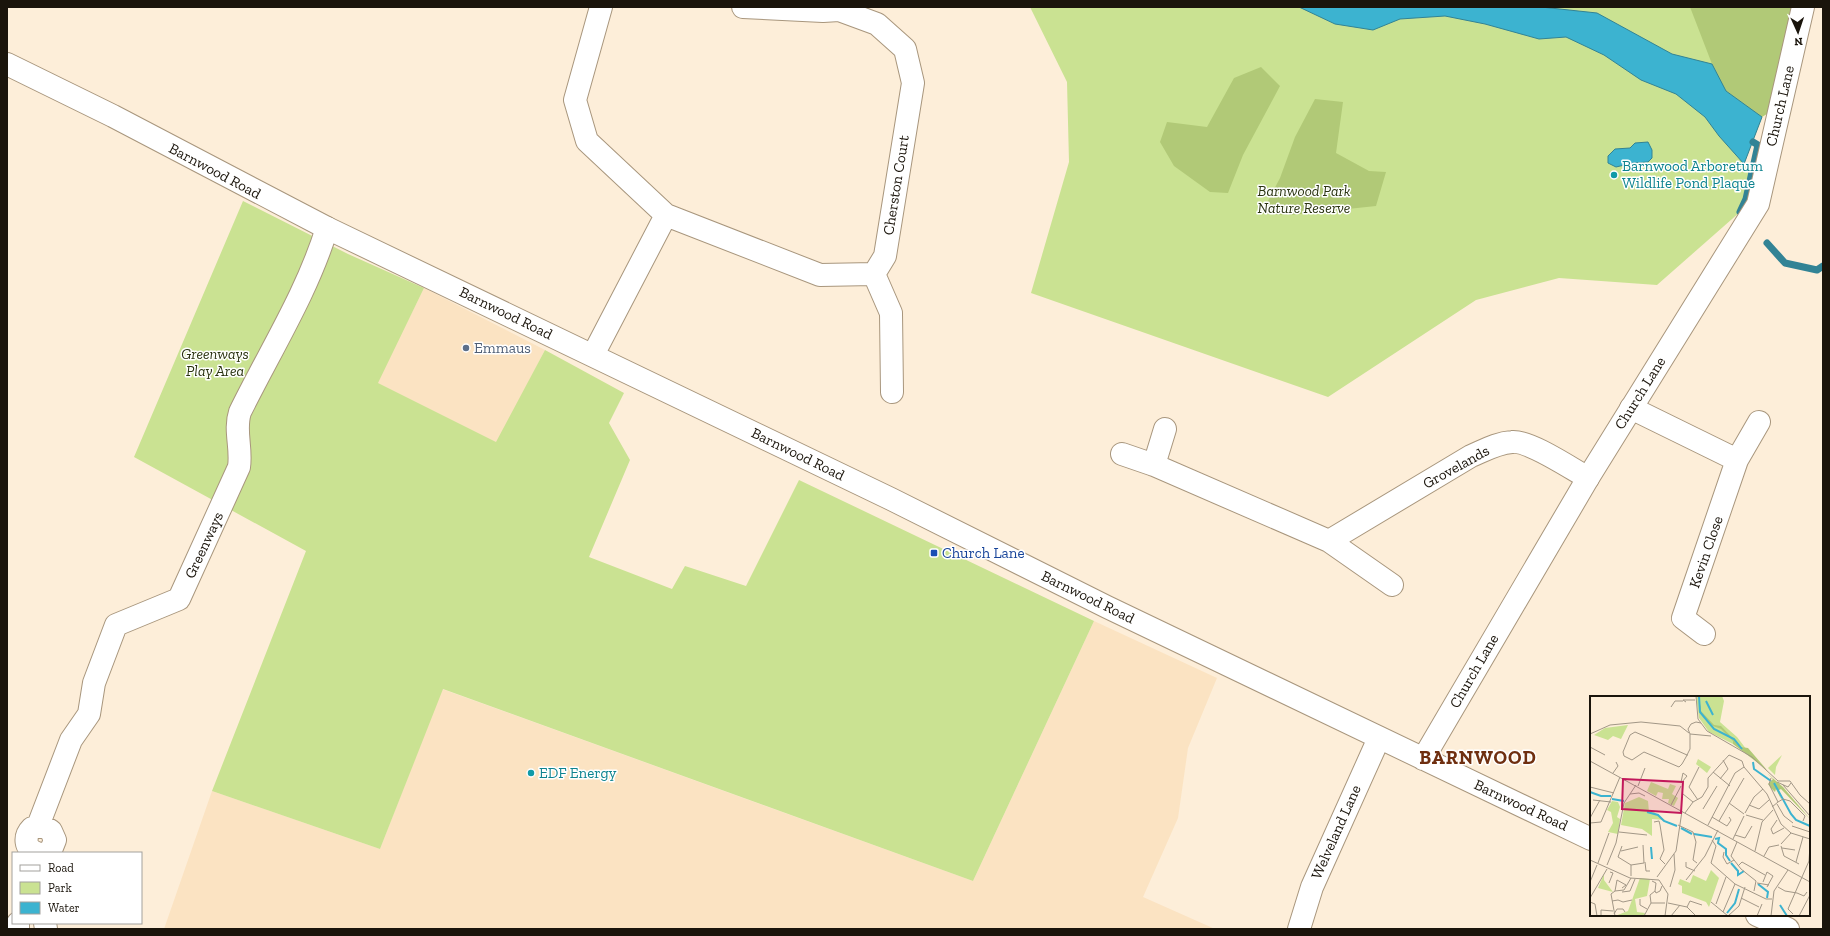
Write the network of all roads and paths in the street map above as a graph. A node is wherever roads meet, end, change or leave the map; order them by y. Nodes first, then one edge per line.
1 (601, 7) edge
2 (743, 7) edge
3 (1803, 7) edge
4 (7, 64) edge
5 (666, 215) junction
6 (327, 228) junction
7 (874, 274) junction
8 (593, 355) junction
9 (892, 392) dead end
10 (1631, 408) junction
11 (1759, 422) dead end
12 (1165, 429) dead end
13 (1122, 454) dead end
14 (1737, 460) junction
15 (1154, 465) junction
16 (1588, 478) junction
17 (1330, 541) junction
18 (1392, 585) dead end
19 (1704, 634) dead end
20 (1379, 738) junction
21 (1423, 759) junction
22 (38, 826) junction
23 (1590, 839) edge
24 (35, 852) edge
25 (47, 852) edge
26 (1759, 916) edge
27 (1299, 929) edge
28 (1788, 929) edge

1 - 5 street
2 - 7 street, Cherston Court
3 - 10 street, Church Lane
4 - 6 street, Barnwood Road
5 - 7 street
5 - 8 street
6 - 8 street, Barnwood Road
6 - 22 street, Greenways
7 - 9 street
8 - 20 street, Barnwood Road
10 - 14 street
10 - 16 street, Church Lane
11 - 14 street, Kevin Close
12 - 15 street
13 - 15 street
14 - 19 street, Kevin Close
15 - 17 street
16 - 17 street, Grovelands
16 - 21 street, Church Lane
17 - 18 street
20 - 21 street, Barnwood Road
20 - 27 street, Welveland Lane
21 - 23 street, Barnwood Road
22 - 24 street, Greenways
22 - 25 street
26 - 28 street

